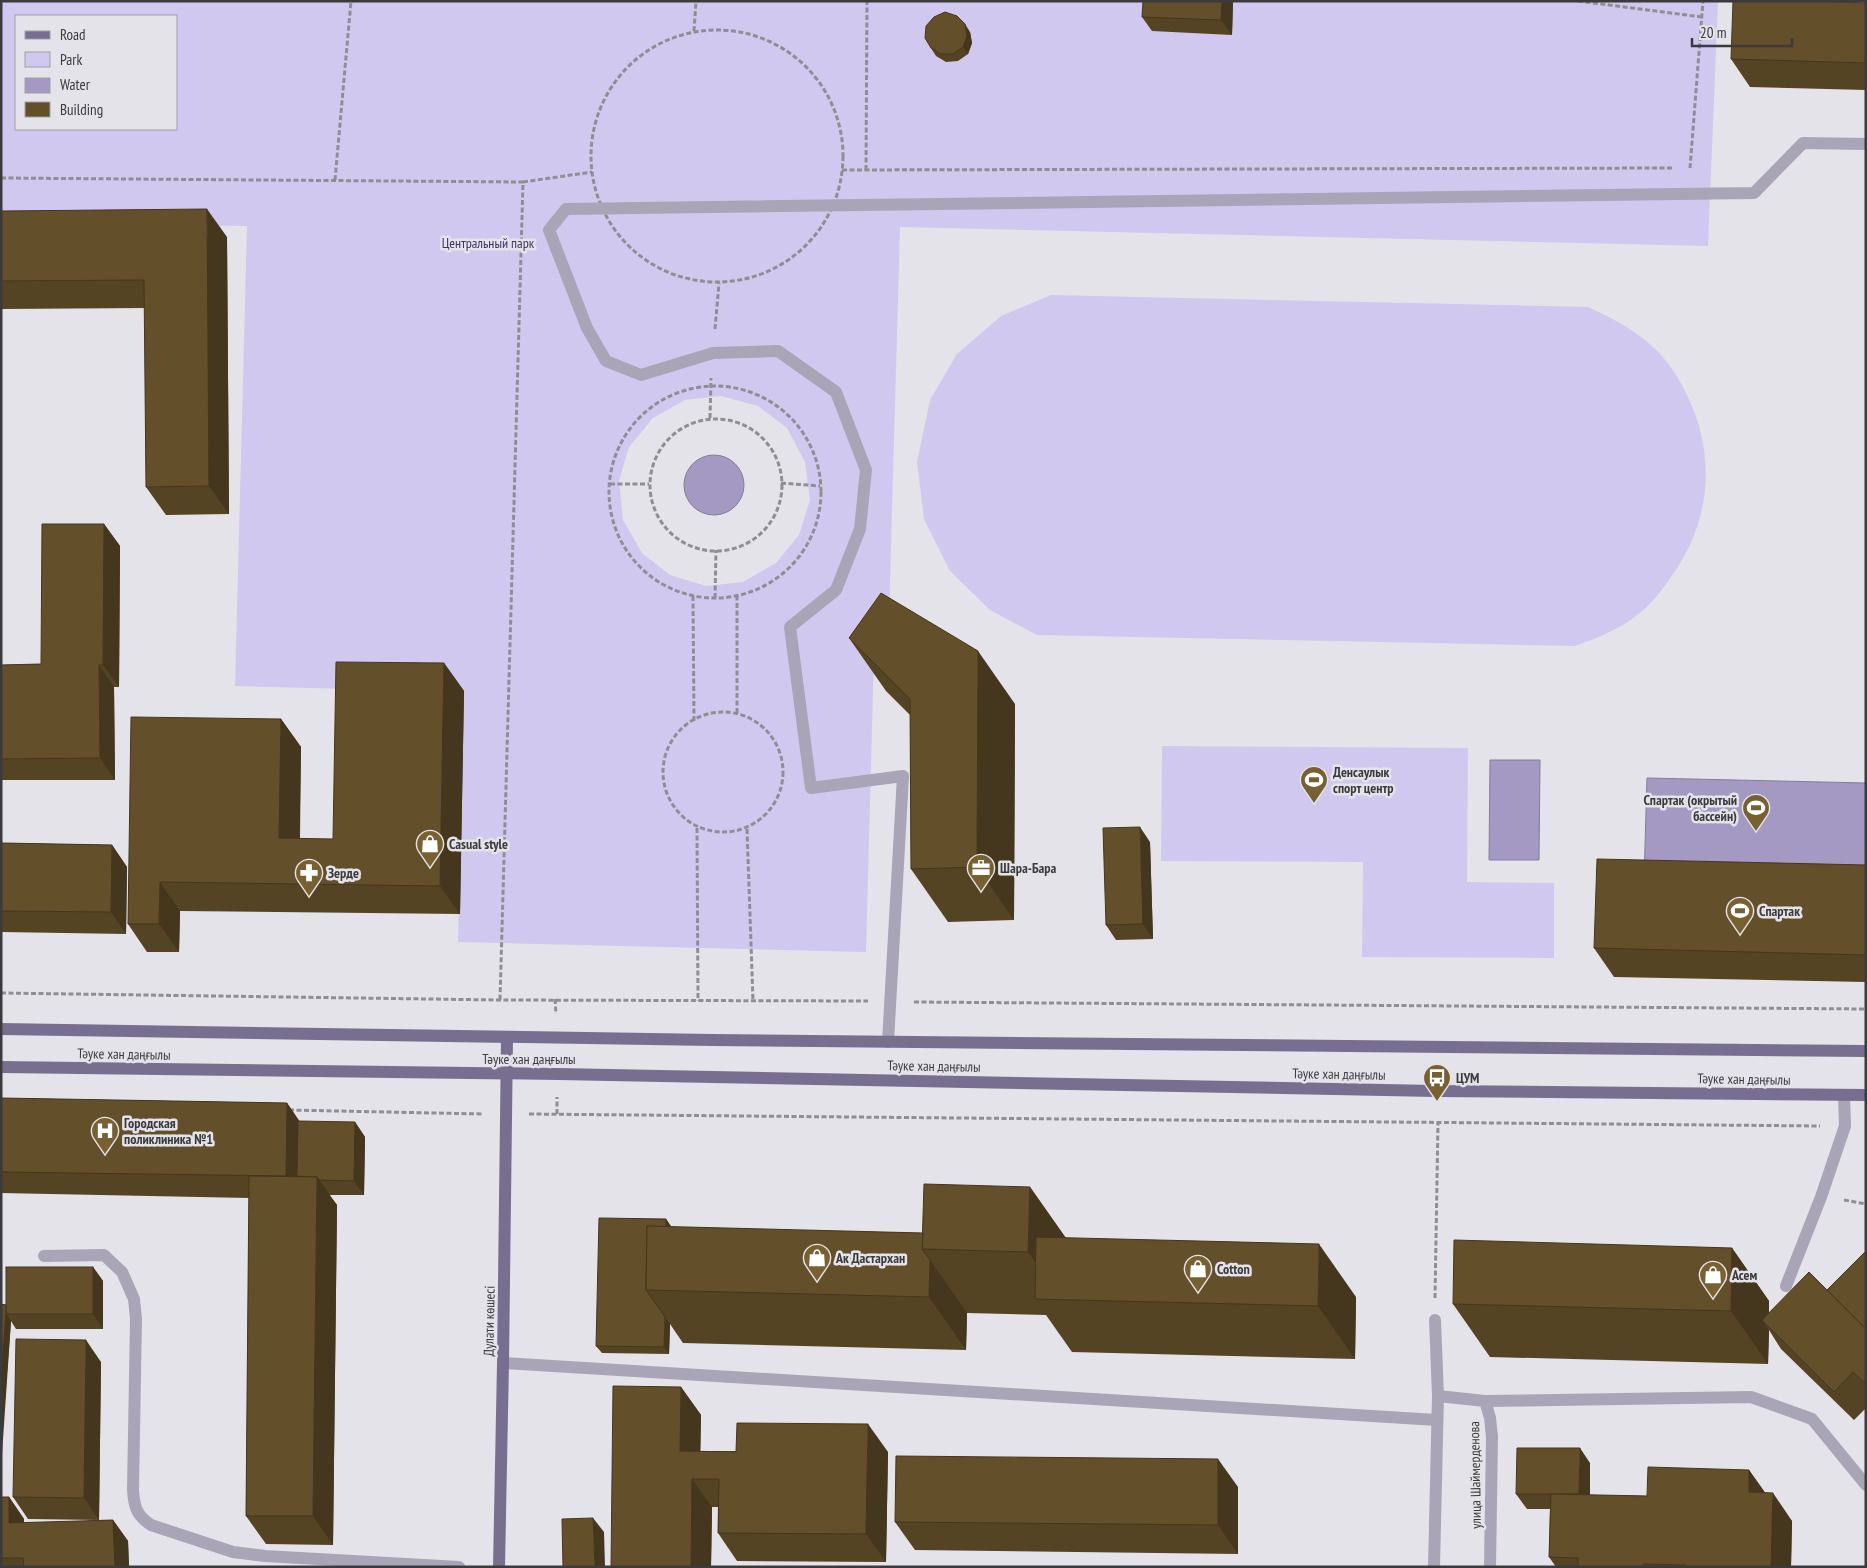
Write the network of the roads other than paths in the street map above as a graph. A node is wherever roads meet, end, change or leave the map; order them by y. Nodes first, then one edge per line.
1 (1866, 144) edge
2 (1, 1029) edge
3 (507, 1038) junction
4 (888, 1042) junction
5 (1866, 1051) edge
6 (1, 1067) edge
7 (506, 1074) junction
8 (1844, 1095) junction
9 (1866, 1095) edge
10 (44, 1256) dead end
11 (1786, 1286) dead end
12 (1435, 1320) road end
13 (503, 1363) junction
14 (1438, 1396) junction
15 (1485, 1401) junction
16 (1437, 1420) junction
17 (1866, 1486) edge
18 (459, 1567) edge
19 (499, 1567) edge
20 (1434, 1567) edge
21 (1490, 1567) edge

1 - 4 street
2 - 3 main road, Тәуке хан даңғылы
3 - 4 main road, Тәуке хан даңғылы
3 - 7 main road, Дулати көшесі
4 - 5 main road, Тәуке хан даңғылы
6 - 7 main road, Тәуке хан даңғылы
7 - 8 main road, Тәуке хан даңғылы
7 - 13 main road, Дулати көшесі
8 - 9 main road, Тәуке хан даңғылы
8 - 11 street
10 - 18 street
12 - 14 street
13 - 16 street
13 - 19 main road, Дулати көшесі
14 - 15 street, улица Шаймерденова
14 - 16 street
15 - 17 street
15 - 21 street, улица Шаймерденова
16 - 20 street

